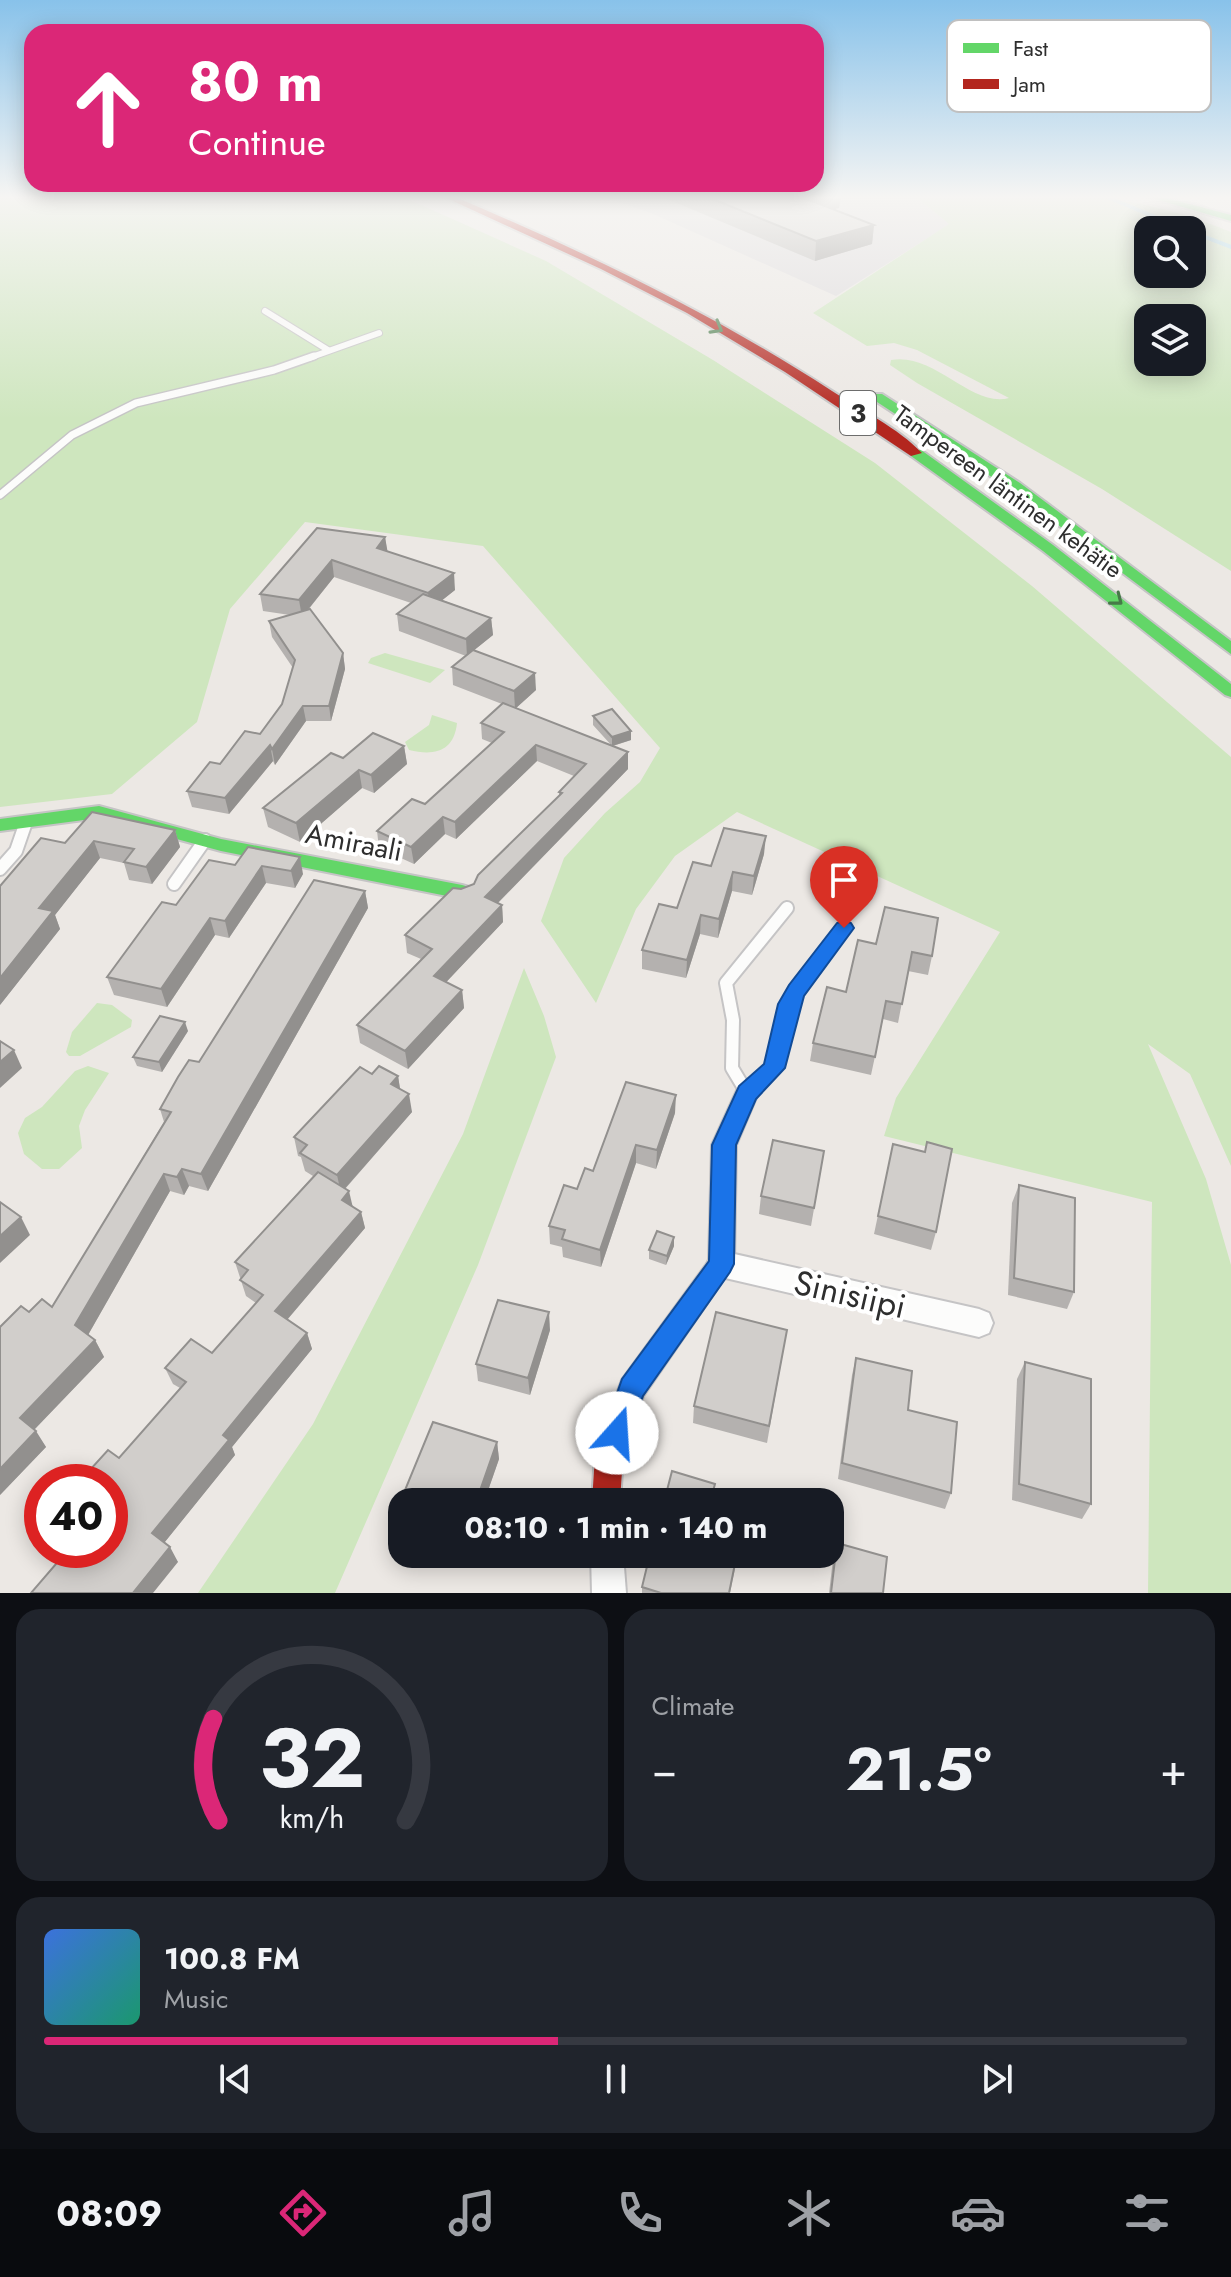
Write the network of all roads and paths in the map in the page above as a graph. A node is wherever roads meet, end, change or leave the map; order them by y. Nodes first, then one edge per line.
1 (609, 270) edge
2 (648, 270) edge
3 (265, 311) dead end
4 (732, 313) dead end
5 (379, 333) dead end
6 (328, 350) junction
7 (868, 391) dead end
8 (0, 495) edge
9 (1231, 649) edge
10 (1231, 692) edge
11 (26, 821) junction
12 (0, 825) edge
13 (205, 840) junction
14 (0, 869) edge
15 (174, 884) dead end
16 (462, 892) edge
17 (787, 908) dead end
18 (844, 928) dead end
19 (747, 1093) junction
20 (721, 1264) junction
21 (979, 1323) dead end
22 (607, 1488) edge
23 (608, 1568) edge
24 (609, 1593) edge

1 -> 10 main road, Tampereen läntinen kehätie / 3
2 - 4 main road
3 - 6 lane
5 - 6 lane
6 - 8 lane
7 - 9 main road, Tampereen läntinen kehätie / 3
11 - 12 main road, Amiraali
11 - 13 main road, Amiraali
11 - 14 lane
13 - 15 lane
13 - 16 main road, Amiraali
17 - 19 lane
18 - 19 lane
19 - 20 main road
20 - 21 street, Sinisiipi
20 - 22 main road
23 - 24 street

